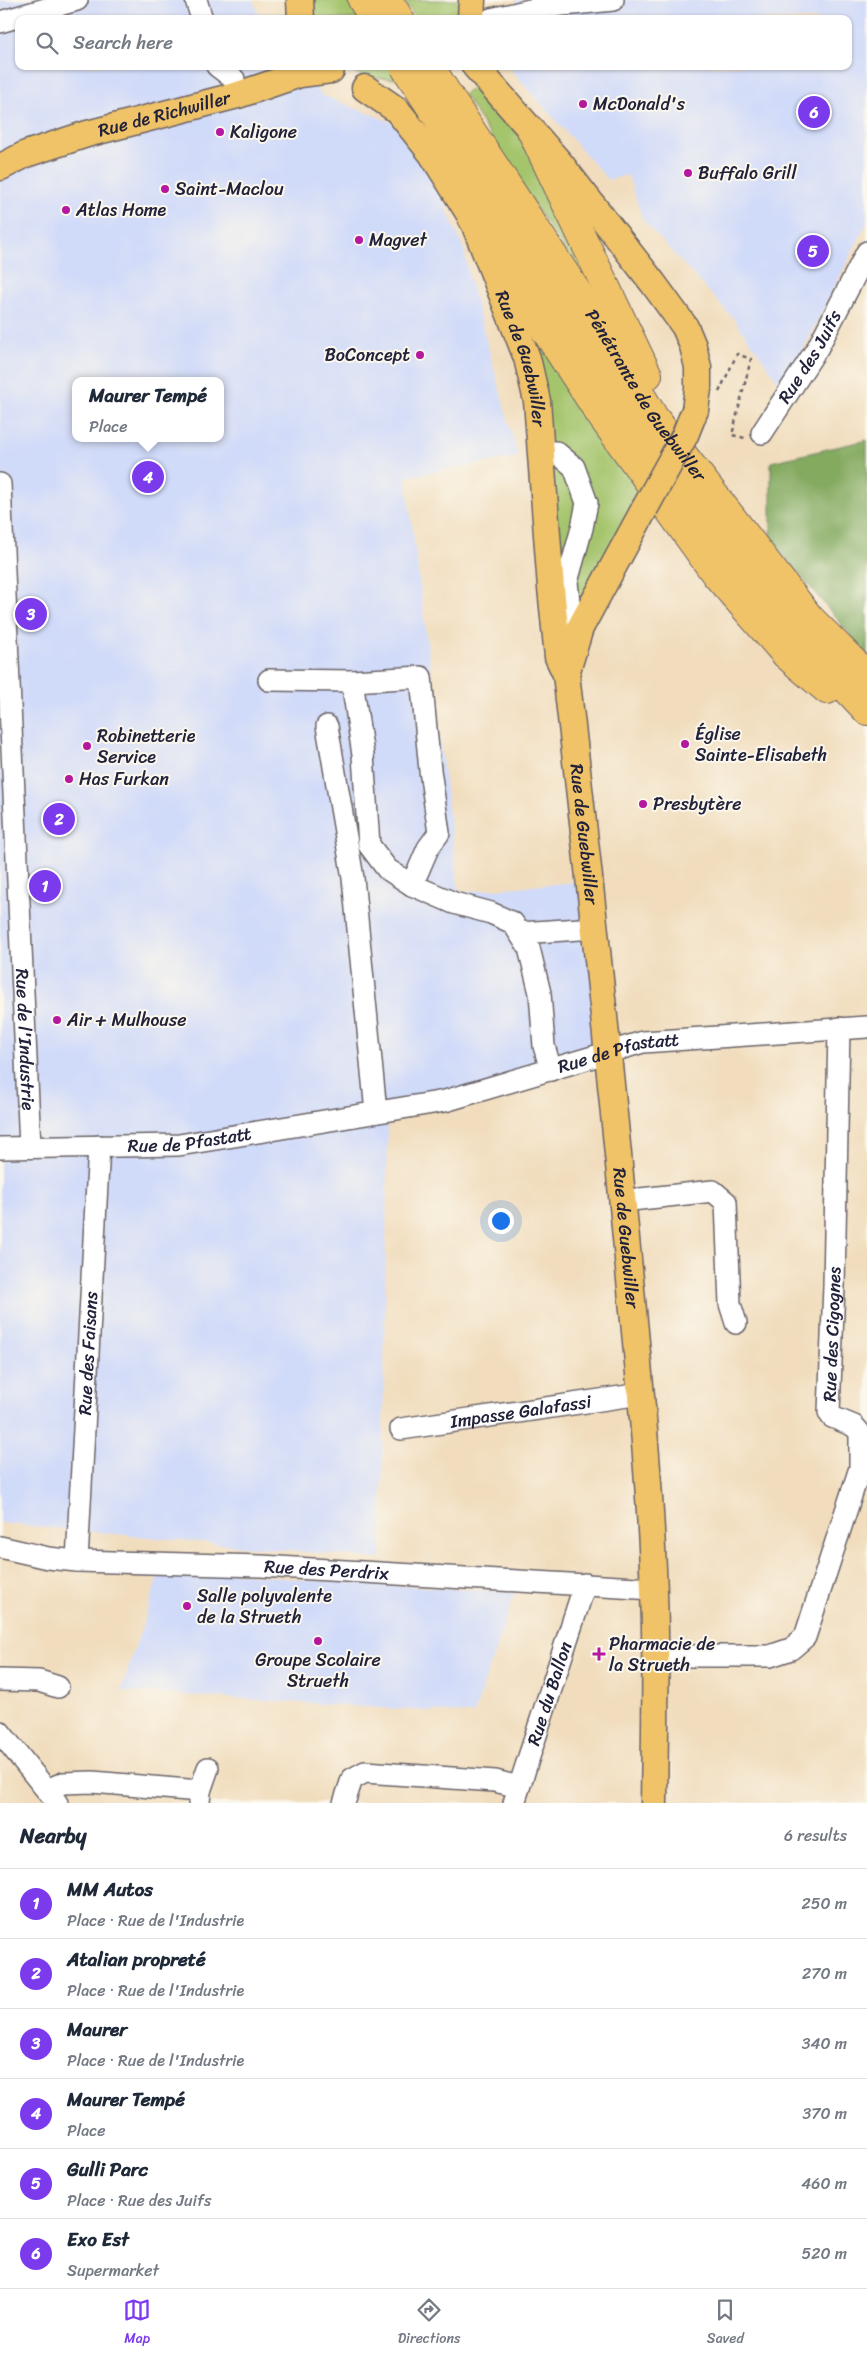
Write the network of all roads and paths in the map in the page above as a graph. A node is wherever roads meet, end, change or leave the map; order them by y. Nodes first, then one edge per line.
1 (77, 0) edge
2 (196, 0) edge
3 (300, 0) edge
4 (362, 0) edge
5 (388, 0) edge
6 (472, 0) edge
7 (508, 0) edge
8 (613, 0) edge
9 (543, 7) junction
10 (24, 15) edge
11 (201, 15) edge
12 (302, 15) edge
13 (371, 15) edge
14 (397, 15) edge
15 (471, 15) edge
16 (508, 15) edge
17 (15, 18) edge
18 (0, 22) edge
19 (245, 70) edge
20 (319, 70) edge
21 (332, 70) edge
22 (408, 70) edge
23 (431, 70) edge
24 (441, 70) edge
25 (478, 70) edge
26 (225, 73) edge
27 (365, 88) junction
28 (441, 104) junction
29 (531, 130) junction
30 (0, 161) edge
31 (472, 218) junction
32 (867, 252) edge
33 (718, 395) dead end
34 (762, 433) joint
35 (542, 452) junction
36 (685, 458) junction
37 (0, 484) edge
38 (580, 628) junction
39 (566, 674) junction
40 (867, 674) edge
41 (269, 680) dead end
42 (352, 682) junction
43 (867, 711) edge
44 (867, 716) edge
45 (327, 726) dead end
46 (412, 886) junction
47 (595, 928) junction
48 (520, 933) junction
49 (867, 1027) edge
50 (839, 1028) junction
51 (608, 1052) junction
52 (550, 1070) junction
53 (376, 1112) junction
54 (99, 1146) junction
55 (30, 1147) junction
56 (0, 1148) edge
57 (622, 1201) junction
58 (736, 1323) dead end
59 (641, 1394) junction
60 (401, 1429) dead end
61 (0, 1547) edge
62 (77, 1560) junction
63 (585, 1584) junction
64 (654, 1589) junction
65 (655, 1656) junction
66 (0, 1680) edge
67 (58, 1687) dead end
68 (0, 1732) edge
69 (208, 1768) dead end
70 (516, 1795) edge
71 (52, 1797) edge
72 (199, 1797) edge
73 (344, 1803) edge
74 (654, 1803) edge

1 - 10 street
2 - 11 street
3 - 12 main road
4 - 13 highway
5 - 14 highway
6 - 15 main road
7 - 9 street
8 - 9 street
9 - 16 street
17 - 18 street
19 - 26 main road, Rue de Richwiller
20 - 30 main road, Rue de Richwiller
21 - 27 main road
22 - 28 highway, bridge
23 - 28 highway, bridge
24 - 27 main road
25 - 29 main road, Rue de Guebwiller
26 - 30 main road, Rue de Richwiller
27 - 31 main road, Rue de Guebwiller
28 - 36 highway, Pénétrante de Guebwiller
28 - 43 highway
29 - 36 highway
29 - 38 main road, Rue de Guebwiller, bridge
31 - 35 main road, Rue de Guebwiller
31 - 44 highway
32 - 34 street, Rue des Juifs
33 - 34 path
35 - 38 street
35 - 39 main road, Rue de Guebwiller
36 - 40 highway, Pénétrante de Guebwiller
37 - 55 street, Rue de l'Industrie
38 - 39 main road, Rue de Guebwiller
39 - 47 main road, Rue de Guebwiller
41 - 42 street
42 - 46 street
42 - 46 street
45 - 53 street
46 - 48 street
47 - 48 street
47 - 51 main road, Rue de Guebwiller
48 - 52 street
49 - 50 street, Rue de Pfastatt
50 - 51 street, Rue de Pfastatt
50 - 65 street, Rue des Cigognes
51 - 52 street, Rue de Pfastatt
51 - 57 main road, Rue de Guebwiller
52 - 53 street, Rue de Pfastatt
53 - 54 street, Rue de Pfastatt
54 - 55 street, Rue de Pfastatt
54 - 62 street, Rue des Faisans
55 - 56 street, Rue de Pfastatt
57 - 58 street
57 - 59 main road, Rue de Guebwiller
59 - 60 street, Impasse Galafassi
59 - 64 main road, Rue de Guebwiller
61 - 62 street, Rue des Perdrix
62 - 63 street, Rue des Perdrix
63 - 64 street, Rue des Perdrix
63 - 70 street, Rue du Ballon
64 - 65 main road, Rue de Guebwiller
65 - 74 main road, Rue de Guebwiller
66 - 67 street
68 - 71 street
69 - 72 street
70 - 73 street
71 - 72 street

